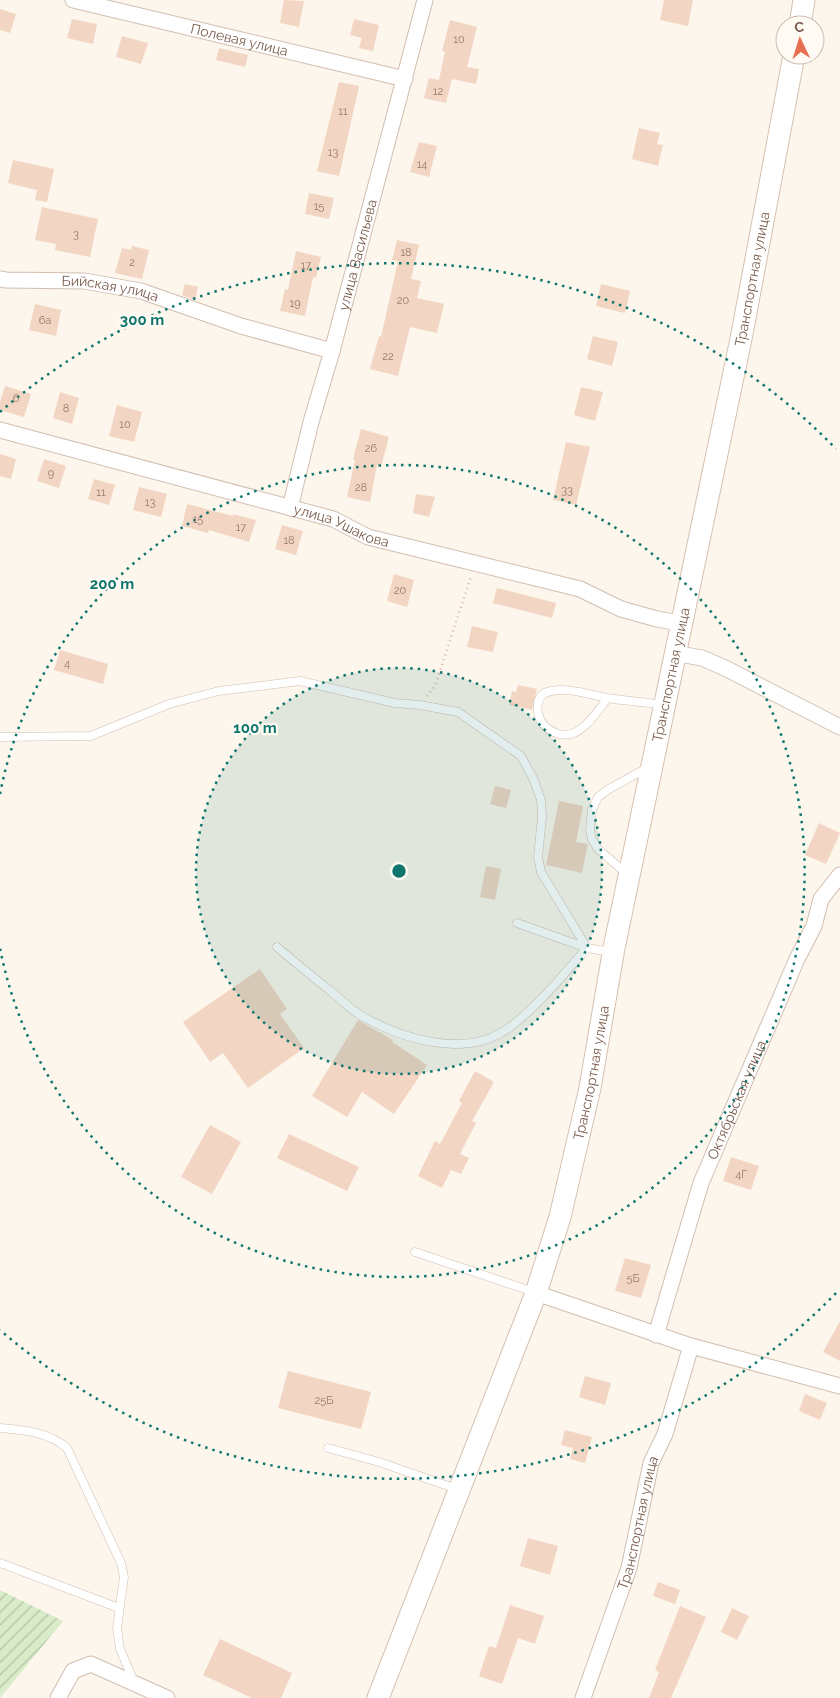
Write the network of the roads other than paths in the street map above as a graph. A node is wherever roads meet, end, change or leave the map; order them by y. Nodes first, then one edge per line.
1 (73, 0) edge
2 (425, 0) edge
3 (804, 0) edge
4 (802, 15) edge
5 (792, 65) edge
6 (405, 79) junction
7 (0, 279) edge
8 (332, 351) junction
9 (0, 430) edge
10 (290, 508) junction
11 (680, 623) junction
12 (674, 653) junction
13 (608, 698) junction
14 (664, 705) junction
15 (840, 727) edge
16 (0, 737) edge
17 (651, 766) junction
18 (840, 875) edge
19 (629, 876) junction
20 (517, 923) dead end
21 (277, 947) dead end
22 (587, 948) junction
23 (613, 952) junction
24 (415, 1252) dead end
25 (536, 1293) junction
26 (656, 1335) junction
27 (690, 1346) junction
28 (840, 1386) edge
29 (0, 1428) edge
30 (328, 1448) dead end
31 (459, 1490) junction
32 (0, 1563) edge
33 (119, 1608) junction
34 (134, 1682) junction
35 (58, 1698) edge
36 (167, 1698) edge
37 (378, 1698) edge
38 (583, 1698) edge

1 - 6 street, Полевая улица
2 - 6 street, улица Васильева
3 - 4 main road
5 - 11 main road, Транспортная улица
6 - 8 street, улица Васильева
7 - 8 street, Бийская улица
8 - 10 street, улица Васильева
9 - 10 street, улица Ушакова
10 - 11 street, улица Ушакова
11 - 12 main road, Транспортная улица
12 - 14 main road, Транспортная улица
12 - 15 street
13 - 13 lane
13 - 14 lane
14 - 17 main road, Транспортная улица
16 - 22 lane
17 - 19 main road, Транспортная улица
17 - 19 lane
18 - 26 street, Октябрьская улица
19 - 23 main road, Транспортная улица
20 - 22 lane
21 - 22 lane
22 - 23 lane
23 - 25 main road, Транспортная улица
24 - 25 lane
25 - 26 street
25 - 31 main road, Транспортная улица
26 - 27 street
27 - 28 street
27 - 38 street, Транспортная улица
29 - 33 lane
30 - 31 lane
31 - 37 main road, Транспортная улица
32 - 33 lane
33 - 34 lane
34 - 35 street
34 - 36 street

